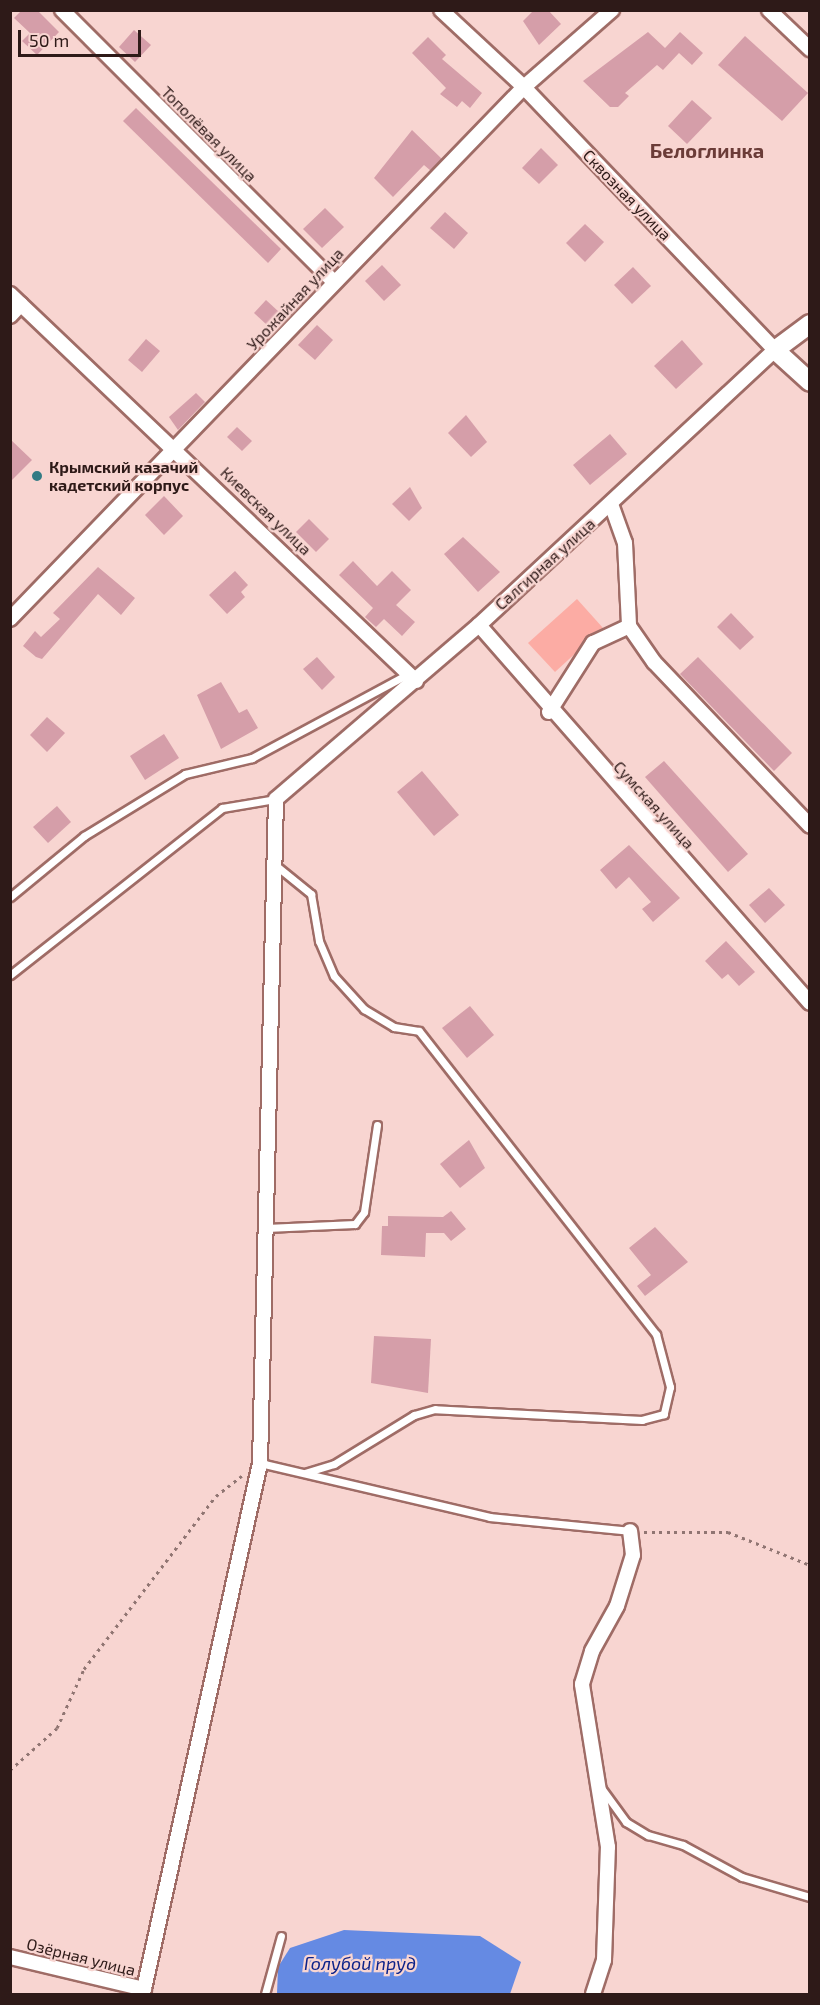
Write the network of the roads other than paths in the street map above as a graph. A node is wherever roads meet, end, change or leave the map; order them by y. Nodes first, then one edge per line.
1 (62, 10) edge
2 (441, 10) edge
3 (612, 10) edge
4 (769, 10) edge
5 (810, 49) edge
6 (524, 87) junction
7 (333, 281) junction
8 (16, 299) edge
9 (10, 316) edge
10 (810, 324) edge
11 (776, 350) junction
12 (810, 382) edge
13 (178, 449) junction
14 (611, 504) junction
15 (10, 619) edge
16 (478, 625) junction
17 (629, 626) junction
18 (412, 677) junction
19 (549, 712) junction
20 (276, 799) junction
21 (810, 826) edge
22 (274, 864) junction
23 (10, 897) edge
24 (10, 975) edge
25 (810, 1003) edge
26 (376, 1125) dead end
27 (266, 1228) junction
28 (260, 1463) junction
29 (305, 1473) junction
30 (630, 1531) joint
31 (602, 1788) junction
32 (810, 1897) edge
33 (281, 1936) dead end
34 (10, 1957) edge
35 (143, 1992) edge
36 (265, 1995) edge
37 (593, 1995) edge

1 - 7 street, Тополёвая улица
2 - 6 street, Сквозная улица
3 - 6 street, Урожайная улица
4 - 5 street
6 - 7 street, Урожайная улица
6 - 11 street, Сквозная улица
7 - 13 street, Урожайная улица
8 - 9 street
8 - 13 street, Киевская улица
10 - 11 main road, Салгирная улица
11 - 12 main road, Сквозная улица
11 - 14 street, Салгирная улица
13 - 15 street, Урожайная улица
13 - 18 street, Киевская улица
14 - 16 street, Салгирная улица
14 - 17 street
16 - 18 street, Салгирная улица
16 - 19 street, Сумская улица
17 - 19 street
17 - 21 street
18 - 20 street, Салгирная улица
18 - 23 lane
19 - 25 street, Сумская улица
20 - 22 street
20 - 24 lane
22 - 27 street
22 - 29 lane
26 - 27 lane
27 - 28 street
28 - 29 lane
28 - 35 street
29 - 30 lane
30 - 31 street
31 - 32 lane
31 - 37 street
33 - 36 lane
34 - 35 street, Озёрная улица

